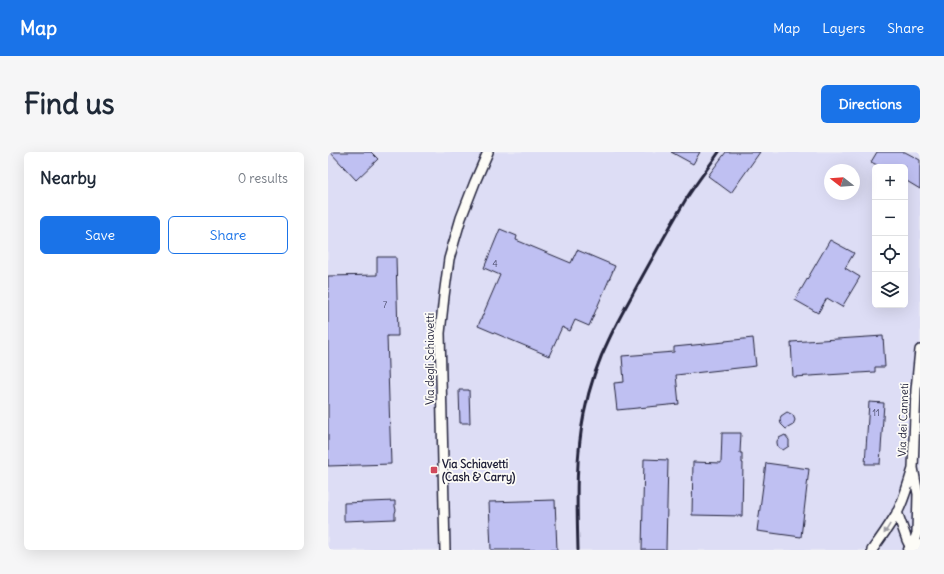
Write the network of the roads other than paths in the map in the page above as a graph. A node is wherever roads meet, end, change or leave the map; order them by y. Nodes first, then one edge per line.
1 (488, 152) edge
2 (920, 350) edge
3 (913, 468) junction
4 (919, 496) edge
5 (897, 512) junction
6 (920, 546) edge
7 (445, 550) edge
8 (872, 550) edge
9 (911, 550) edge

1 - 7 street, Via degli Schiavetti
2 - 3 street, Via dei Canneti
3 - 4 street, Via dei Canneti
3 - 5 street, Via dei Canneti
4 - 9 street, Via dei Canneti
5 -> 8 street, Via dei Canneti
5 - 9 street
6 - 9 street

